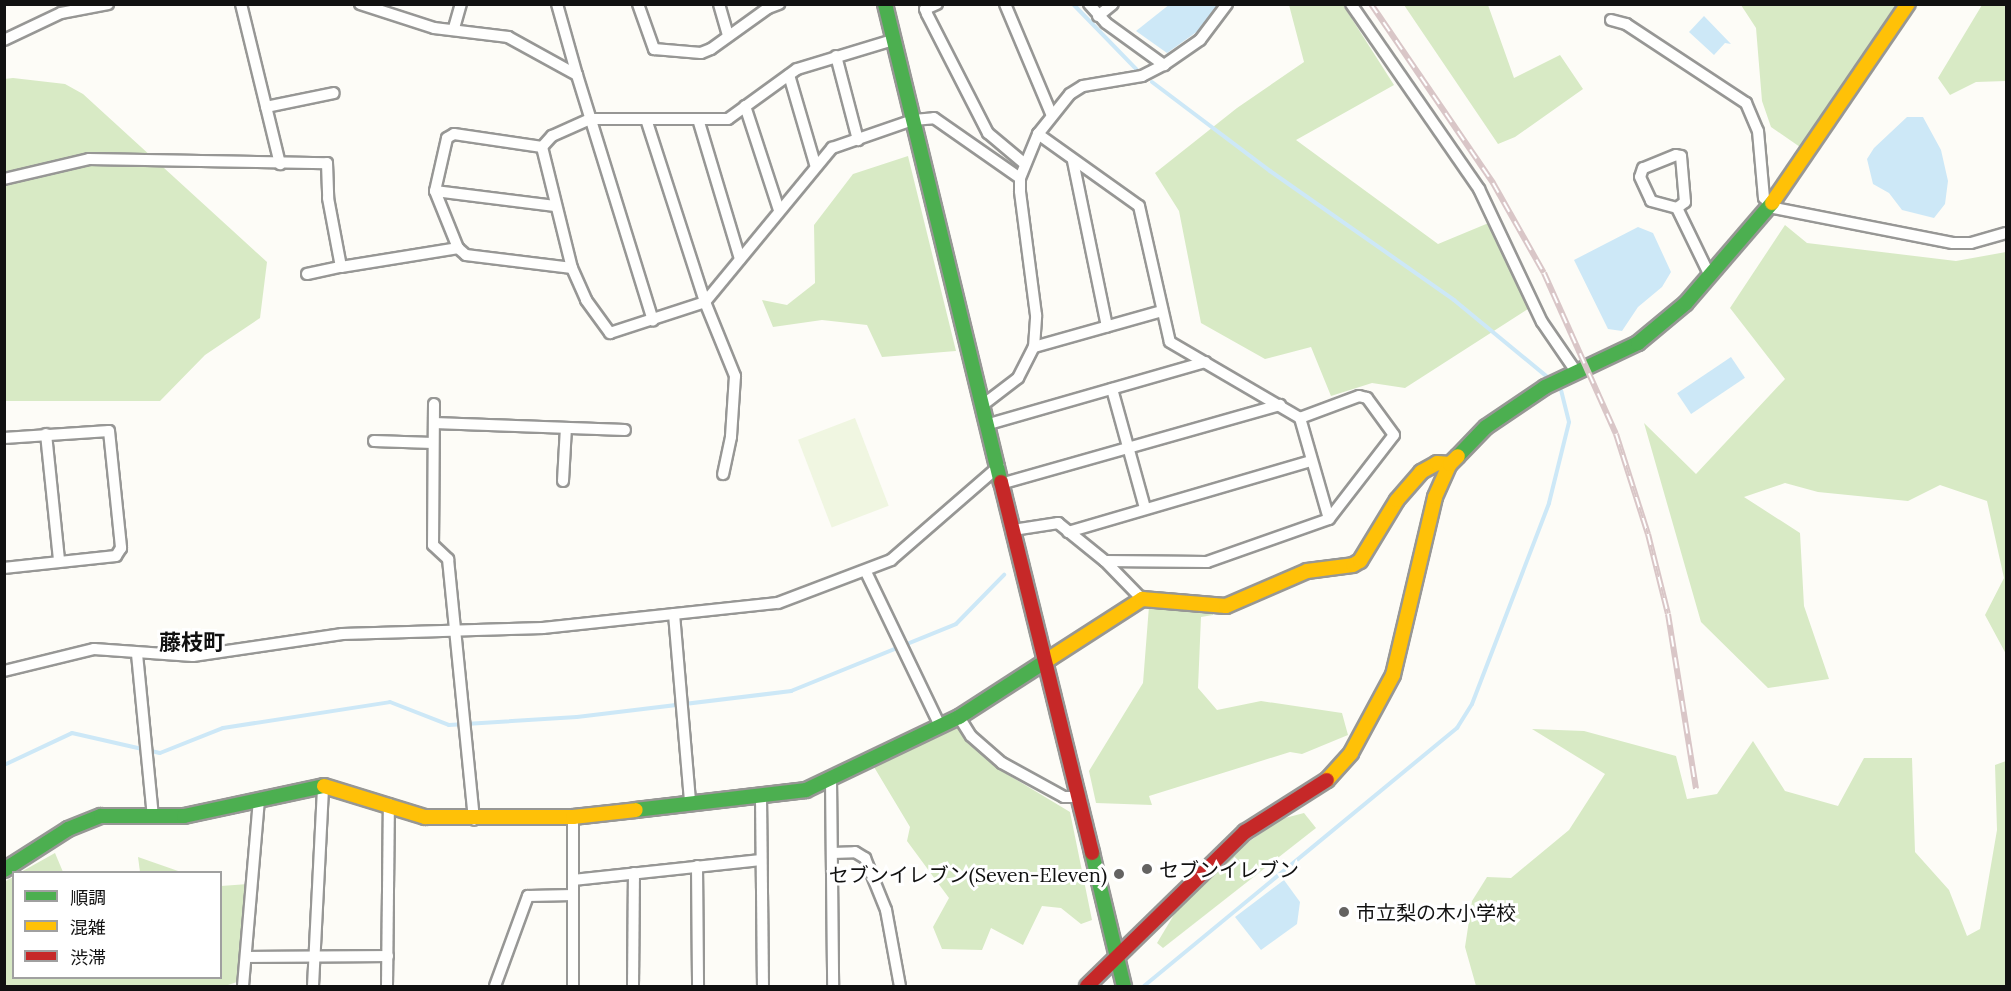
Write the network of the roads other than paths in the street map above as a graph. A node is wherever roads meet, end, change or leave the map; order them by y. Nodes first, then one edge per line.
1 (108, 4) edge
2 (241, 4) edge
3 (360, 4) edge
4 (461, 4) edge
5 (558, 4) edge
6 (638, 4) edge
7 (719, 4) edge
8 (779, 4) edge
9 (885, 4) edge
10 (937, 4) edge
11 (1005, 4) edge
12 (1089, 4) edge
13 (1113, 4) edge
14 (1227, 4) edge
15 (1351, 4) edge
16 (1908, 4) edge
17 (85, 5) edge
18 (1098, 16) junction
19 (1611, 20) dead end
20 (454, 28) junction
21 (728, 36) junction
22 (4, 40) edge
23 (893, 40) junction
24 (836, 56) junction
25 (1164, 65) junction
26 (577, 75) junction
27 (789, 75) junction
28 (334, 93) dead end
29 (745, 106) junction
30 (266, 107) junction
31 (1052, 116) junction
32 (590, 119) junction
33 (646, 119) junction
34 (698, 119) junction
35 (913, 120) junction
36 (1038, 134) junction
37 (858, 140) junction
38 (542, 147) junction
39 (1073, 161) junction
40 (280, 164) junction
41 (815, 164) junction
42 (1025, 164) junction
43 (1020, 178) junction
44 (4, 179) edge
45 (435, 190) junction
46 (1770, 205) junction
47 (555, 206) junction
48 (1677, 208) junction
49 (779, 210) junction
50 (2007, 233) edge
51 (458, 248) junction
52 (740, 259) junction
53 (341, 267) junction
54 (572, 268) junction
55 (307, 274) dead end
56 (1710, 276) junction
57 (705, 302) junction
58 (1162, 311) junction
59 (653, 320) junction
60 (1107, 327) junction
61 (1034, 347) junction
62 (1205, 362) junction
63 (1577, 373) junction
64 (1112, 389) junction
65 (434, 404) dead end
66 (984, 404) junction
67 (1280, 405) junction
68 (1300, 418) junction
69 (434, 423) junction
70 (989, 424) junction
71 (566, 428) junction
72 (625, 430) dead end
73 (46, 434) junction
74 (4, 438) edge
75 (374, 441) dead end
76 (433, 443) junction
77 (1128, 450) junction
78 (1311, 461) junction
79 (1450, 464) junction
80 (999, 466) junction
81 (723, 474) dead end
82 (563, 481) dead end
83 (1004, 483) junction
84 (1145, 508) junction
85 (1329, 519) junction
86 (1013, 530) junction
87 (1068, 532) junction
88 (59, 560) junction
89 (1105, 561) junction
90 (4, 568) edge
91 (866, 572) junction
92 (1142, 599) junction
93 (674, 614) junction
94 (456, 631) junction
95 (137, 654) junction
96 (1044, 661) junction
97 (4, 671) edge
98 (958, 717) junction
99 (940, 726) junction
100 (831, 779) junction
101 (323, 786) junction
102 (761, 796) junction
103 (1077, 798) junction
104 (259, 800) junction
105 (690, 801) junction
106 (388, 804) junction
107 (153, 817) junction
108 (573, 817) junction
109 (474, 820) junction
110 (832, 854) junction
111 (761, 860) junction
112 (698, 866) junction
113 (4, 870) edge
114 (634, 873) junction
115 (573, 880) junction
116 (573, 895) junction
117 (314, 956) junction
118 (388, 956) junction
119 (247, 957) junction
120 (1117, 958) junction
121 (243, 987) edge
122 (313, 987) edge
123 (387, 987) edge
124 (495, 987) edge
125 (573, 987) edge
126 (633, 987) edge
127 (698, 987) edge
128 (763, 987) edge
129 (833, 987) edge
130 (900, 987) edge
131 (1087, 987) edge
132 (1124, 987) edge

1 - 17 street
2 - 30 street
3 - 20 street
4 - 20 street
5 - 26 street
6 - 21 street
7 - 21 street
8 - 21 street
9 - 23 street
10 - 42 street
11 - 31 street
12 - 18 street
13 - 18 street
14 - 25 street
15 - 63 street
16 - 46 street
17 - 22 street
18 - 25 street
19 - 46 street
20 - 26 street
23 - 24 street
23 - 35 street
24 - 27 street
24 - 37 street
25 - 31 street
26 - 32 street
27 - 29 street
27 - 41 street
28 - 30 street
29 - 34 street
29 - 49 street
30 - 40 street
31 - 36 street
32 - 33 street
32 - 38 street
32 - 59 street
33 - 34 street
33 - 57 street
34 - 52 street
35 - 37 street
35 - 43 street
35 - 66 street
36 - 39 street
36 - 42 street
37 - 41 street
38 - 45 street
38 - 47 street
39 - 58 street
39 - 60 street
40 - 44 street
40 - 53 street
41 - 49 street
42 - 43 street
43 - 61 street
45 - 47 street
45 - 51 street
46 - 50 street
46 - 56 street
47 - 54 street
48 - 48 street
48 - 56 street
49 - 52 street
51 - 53 street
51 - 54 street
52 - 57 street
53 - 55 street
54 - 59 street
56 - 63 street
57 - 59 street
57 - 81 street
58 - 60 street
58 - 62 street
60 - 61 street
61 - 66 street
62 - 64 street
62 - 67 street
63 - 79 street
64 - 70 street
64 - 77 street
65 - 69 street
66 - 70 street
67 - 68 street
67 - 77 street
68 - 78 street
68 - 85 street
69 - 71 street
69 - 76 street
70 - 80 street
71 - 72 street
71 - 82 street
73 - 74 street
73 - 88 street
73 - 88 street
75 - 76 street
76 - 94 street
77 - 83 street
77 - 84 street
78 - 84 street
78 - 85 street
79 - 92 street
79 - 120 street
80 - 83 street
80 - 91 street
83 - 86 street
84 - 87 street
85 - 89 street
86 - 87 street
86 - 96 street
87 - 89 street
88 - 90 street
89 - 92 street
91 - 93 street
91 - 99 street
92 - 96 street
93 - 94 street
93 - 105 street
94 - 95 street
94 - 109 street
95 - 97 street
95 - 107 street
96 - 98 street
96 - 103 street
98 - 99 street
98 - 103 street
99 - 100 street
100 - 102 street
100 - 110 street
101 - 104 street
101 - 106 street
101 - 117 street
102 - 105 street
102 - 111 street
103 - 120 street
104 - 107 street
104 - 119 street
105 - 108 street
106 - 109 street
106 - 118 street
107 - 113 street
108 - 109 street
108 - 115 street
110 - 129 street
110 - 130 street
111 - 112 street
111 - 128 street
112 - 114 street
112 - 127 street
114 - 115 street
114 - 126 street
115 - 116 street
116 - 124 street
116 - 125 street
117 - 118 street
117 - 119 street
117 - 122 street
118 - 123 street
119 - 121 street
120 - 131 street
120 - 132 street

